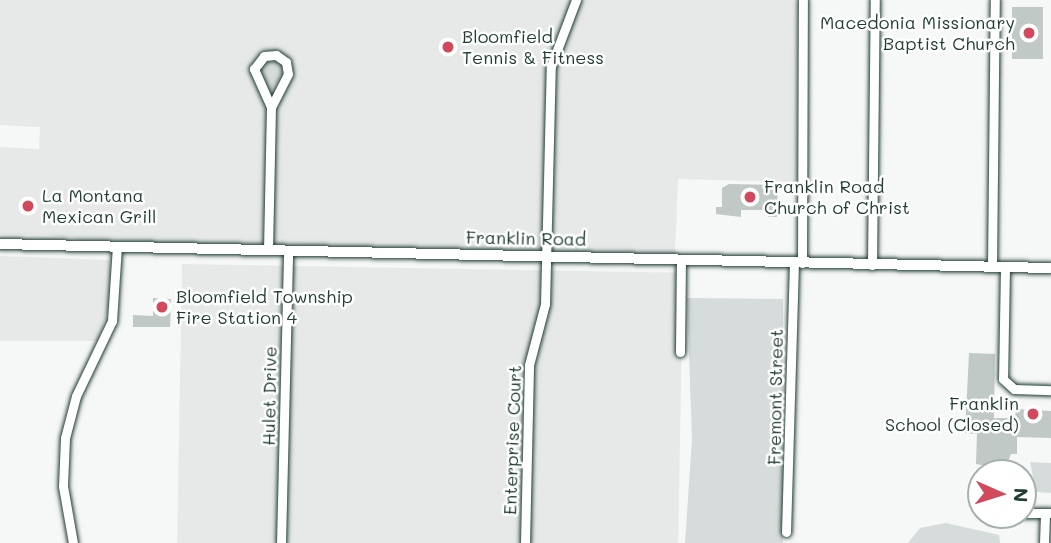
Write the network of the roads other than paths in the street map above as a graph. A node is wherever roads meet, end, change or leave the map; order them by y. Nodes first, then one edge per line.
1 (576, 0) edge
2 (803, 0) edge
3 (875, 0) edge
4 (995, 0) edge
5 (271, 107) junction
6 (0, 244) edge
7 (117, 246) junction
8 (268, 250) junction
9 (288, 250) junction
10 (547, 256) junction
11 (681, 260) junction
12 (798, 263) junction
13 (872, 265) junction
14 (992, 267) junction
15 (1005, 267) junction
16 (1051, 268) edge
17 (680, 352) dead end
18 (1051, 390) edge
19 (1048, 513) edge
20 (786, 532) dead end
21 (74, 543) edge
22 (281, 543) edge
23 (525, 543) edge
24 (1044, 543) edge

1 - 10 street, Enterprise Court
2 - 12 street, Fremont Street
3 - 13 street
4 - 14 street
5 - 5 street
5 - 8 street
6 - 7 street, Franklin Road
7 - 8 street, Franklin Road
7 - 21 street
8 - 9 street, Franklin Road
9 - 10 street, Franklin Road
9 - 22 street, Hulet Drive
10 - 11 street, Franklin Road
10 - 23 street, Enterprise Court
11 - 12 street, Franklin Road
11 - 17 street
12 - 13 street, Franklin Road
12 - 20 street, Fremont Street
13 - 14 street, Franklin Road
14 - 15 street, Franklin Road
15 - 16 street, Franklin Road
15 - 18 street
19 - 24 street

